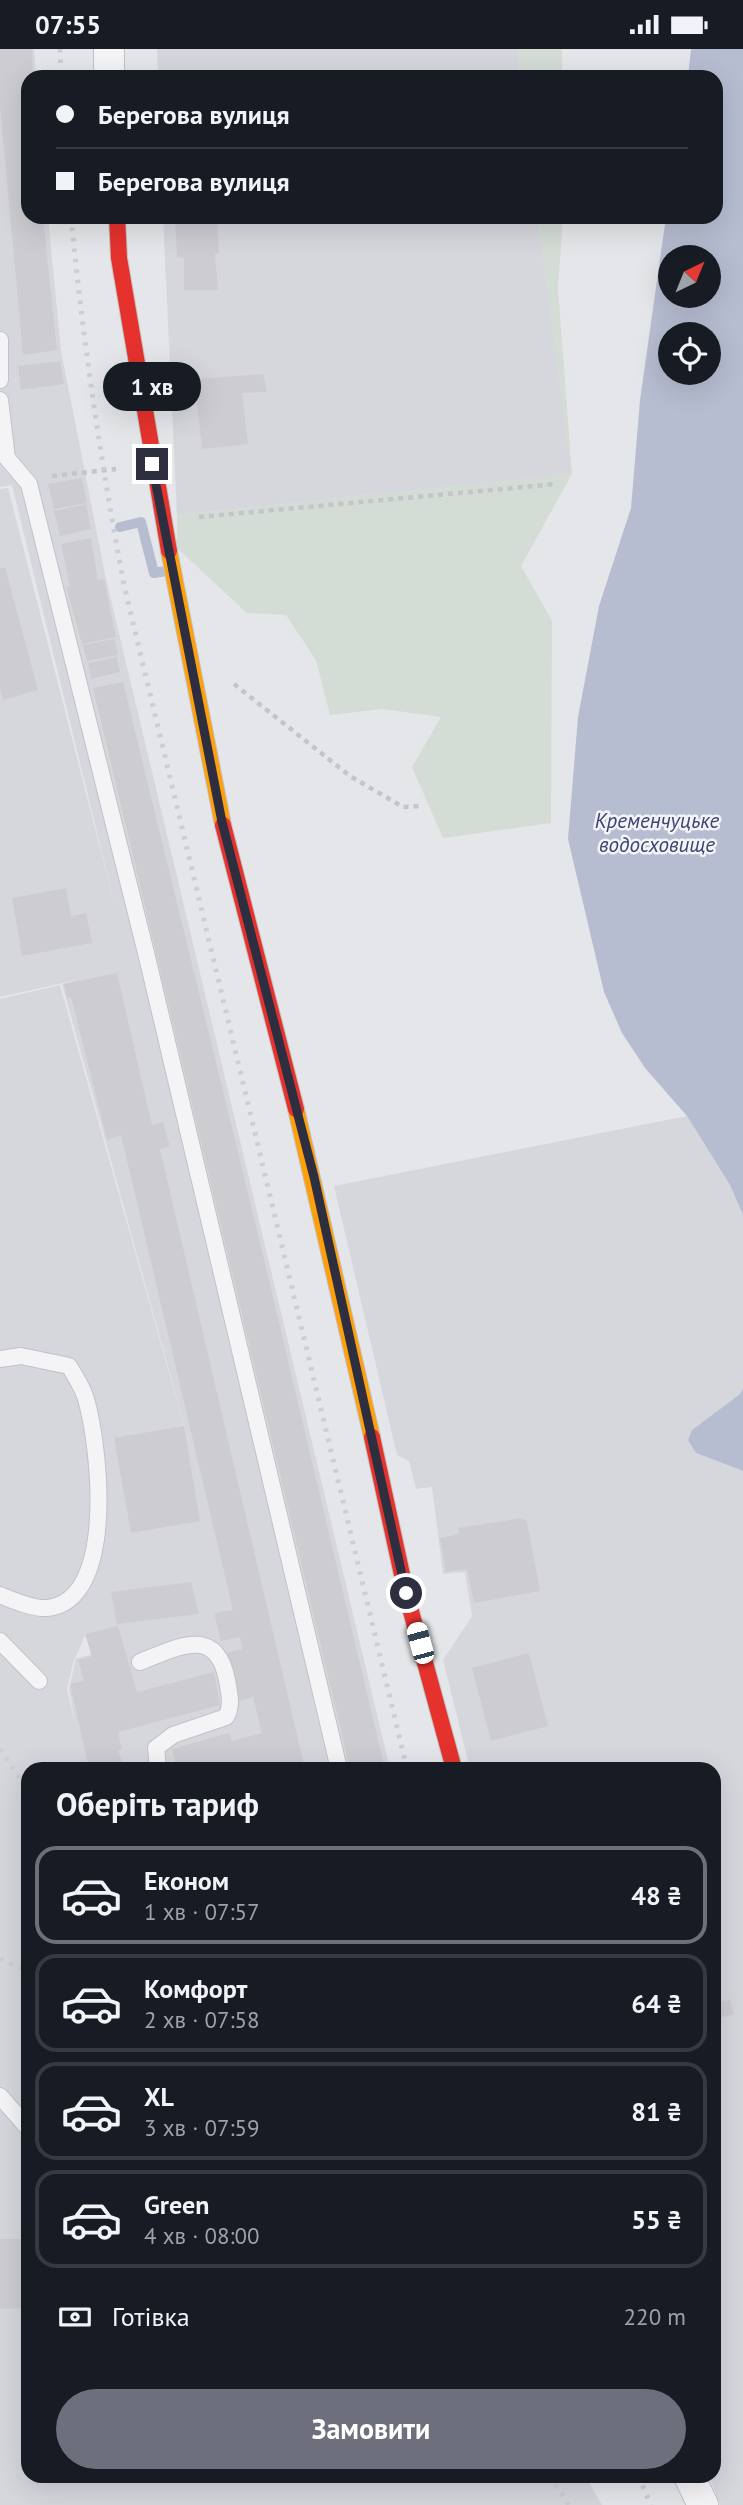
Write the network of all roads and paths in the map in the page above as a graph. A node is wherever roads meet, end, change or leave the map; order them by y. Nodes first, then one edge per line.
1 (109, 49) edge
2 (109, 70) edge
3 (117, 224) edge
4 (0, 340) edge
5 (0, 380) edge
6 (0, 400) edge
7 (4, 459) edge
8 (152, 464) junction
9 (27, 479) junction
10 (556, 484) dead end
11 (163, 520) junction
12 (230, 681) dead end
13 (420, 806) dead end
14 (0, 1359) edge
15 (0, 1595) edge
16 (0, 1641) edge
17 (141, 1662) dead end
18 (39, 1681) dead end
19 (157, 1762) edge
20 (337, 1762) edge
21 (452, 1762) edge
22 (0, 2096) edge
23 (21, 2120) edge
24 (693, 2483) edge
25 (704, 2505) edge

1 - 2 street
3 - 8 street
4 - 5 lane
6 - 7 lane
7 - 9 lane
8 - 9 path
8 - 11 street
9 - 20 lane
10 - 11 path
11 - 21 street
12 - 13 path
14 - 15 lane
16 - 18 lane
17 - 19 lane
22 - 23 lane
24 - 25 street

